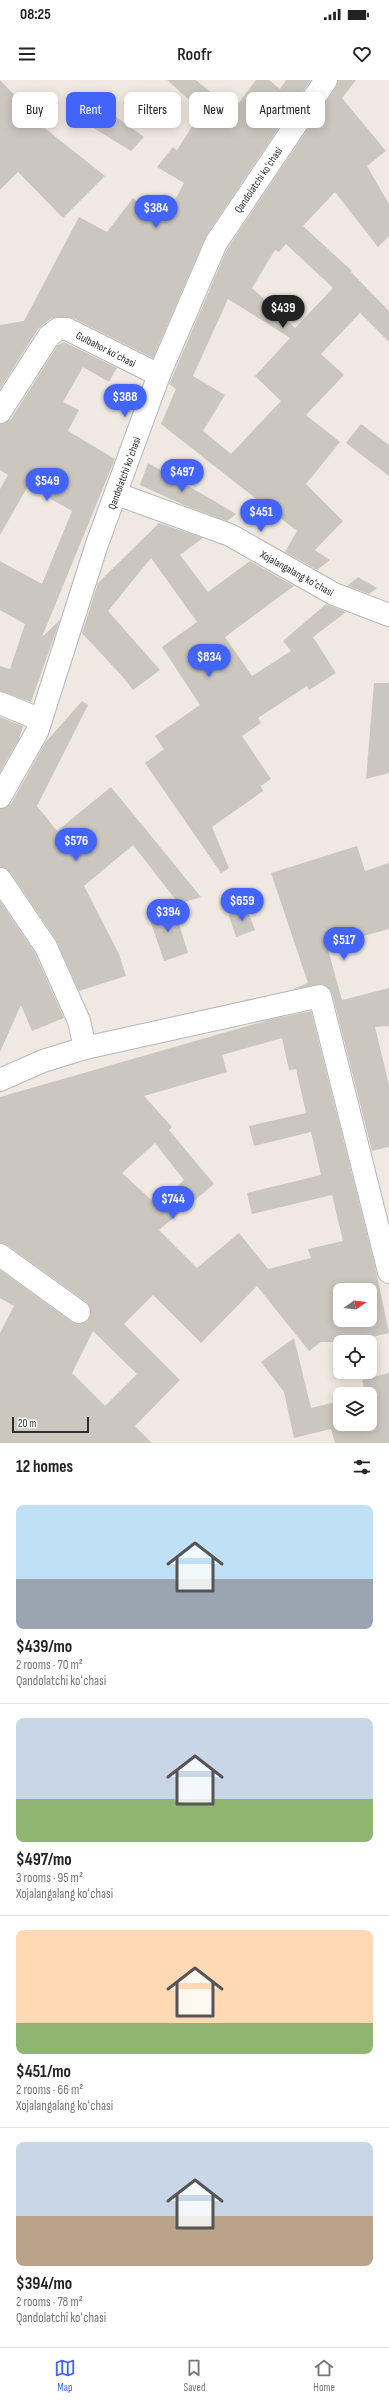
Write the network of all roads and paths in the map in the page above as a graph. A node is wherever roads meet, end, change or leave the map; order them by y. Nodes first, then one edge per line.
1 (326, 80) edge
2 (159, 376) junction
3 (0, 412) edge
4 (117, 494) junction
5 (389, 615) edge
6 (0, 702) edge
7 (41, 720) junction
8 (0, 797) edge
9 (0, 879) edge
10 (85, 1048) junction
11 (0, 1080) edge
12 (0, 1255) edge
13 (389, 1272) edge
14 (79, 1312) dead end

1 - 2 street, Qandolatchi koʻchasi
2 - 3 street, Gulbahor koʻchasi
2 - 4 street, Qandolatchi koʻchasi
4 - 5 street, Xojalangalang koʻchasi
4 - 7 street, Qandolatchi koʻchasi
6 - 7 street
7 - 8 street, Qandolatchi koʻchasi
9 - 10 street
10 - 11 street
10 - 13 street
12 - 14 street

